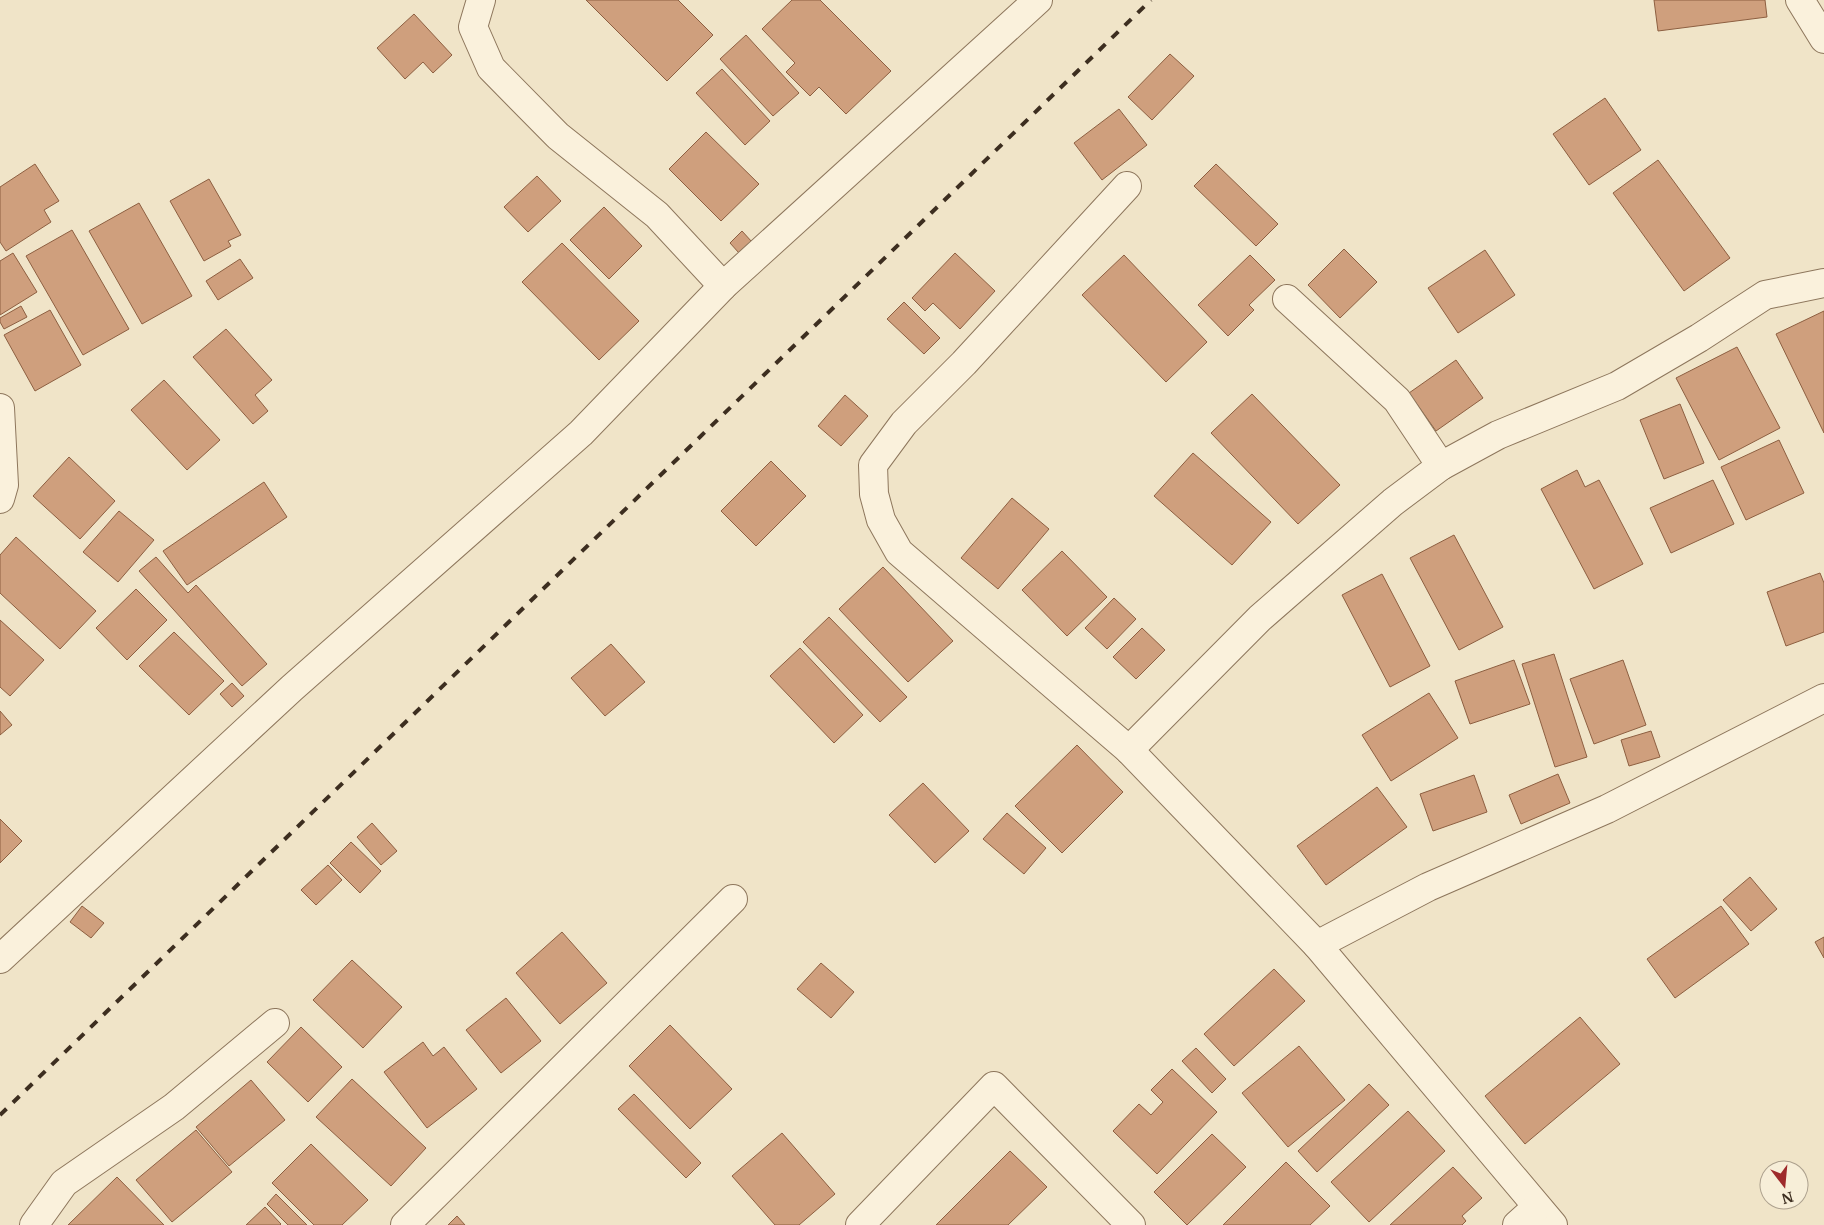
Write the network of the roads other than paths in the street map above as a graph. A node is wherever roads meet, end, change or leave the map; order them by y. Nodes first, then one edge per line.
1 (481, 0) edge
2 (1038, 0) edge
3 (1800, 0) edge
4 (1824, 38) edge
5 (1127, 186) dead end
6 (1824, 283) edge
7 (723, 286) junction
8 (1287, 299) dead end
9 (0, 408) edge
10 (1441, 466) junction
11 (0, 500) edge
12 (1824, 698) edge
13 (1128, 750) junction
14 (733, 900) dead end
15 (1317, 944) junction
16 (0, 960) edge
17 (275, 1023) dead end
18 (1545, 1216) edge
19 (34, 1225) edge
20 (405, 1225) edge
21 (860, 1225) edge
22 (1132, 1225) edge
23 (1517, 1225) edge

1 - 7 street
2 - 7 street
3 - 4 street
5 - 13 street
6 - 10 street
7 - 16 street
8 - 10 street
9 - 11 street
10 - 13 street
12 - 15 street
13 - 15 street
14 - 20 street
15 - 18 street
17 - 19 street
18 - 23 street
21 - 22 street

